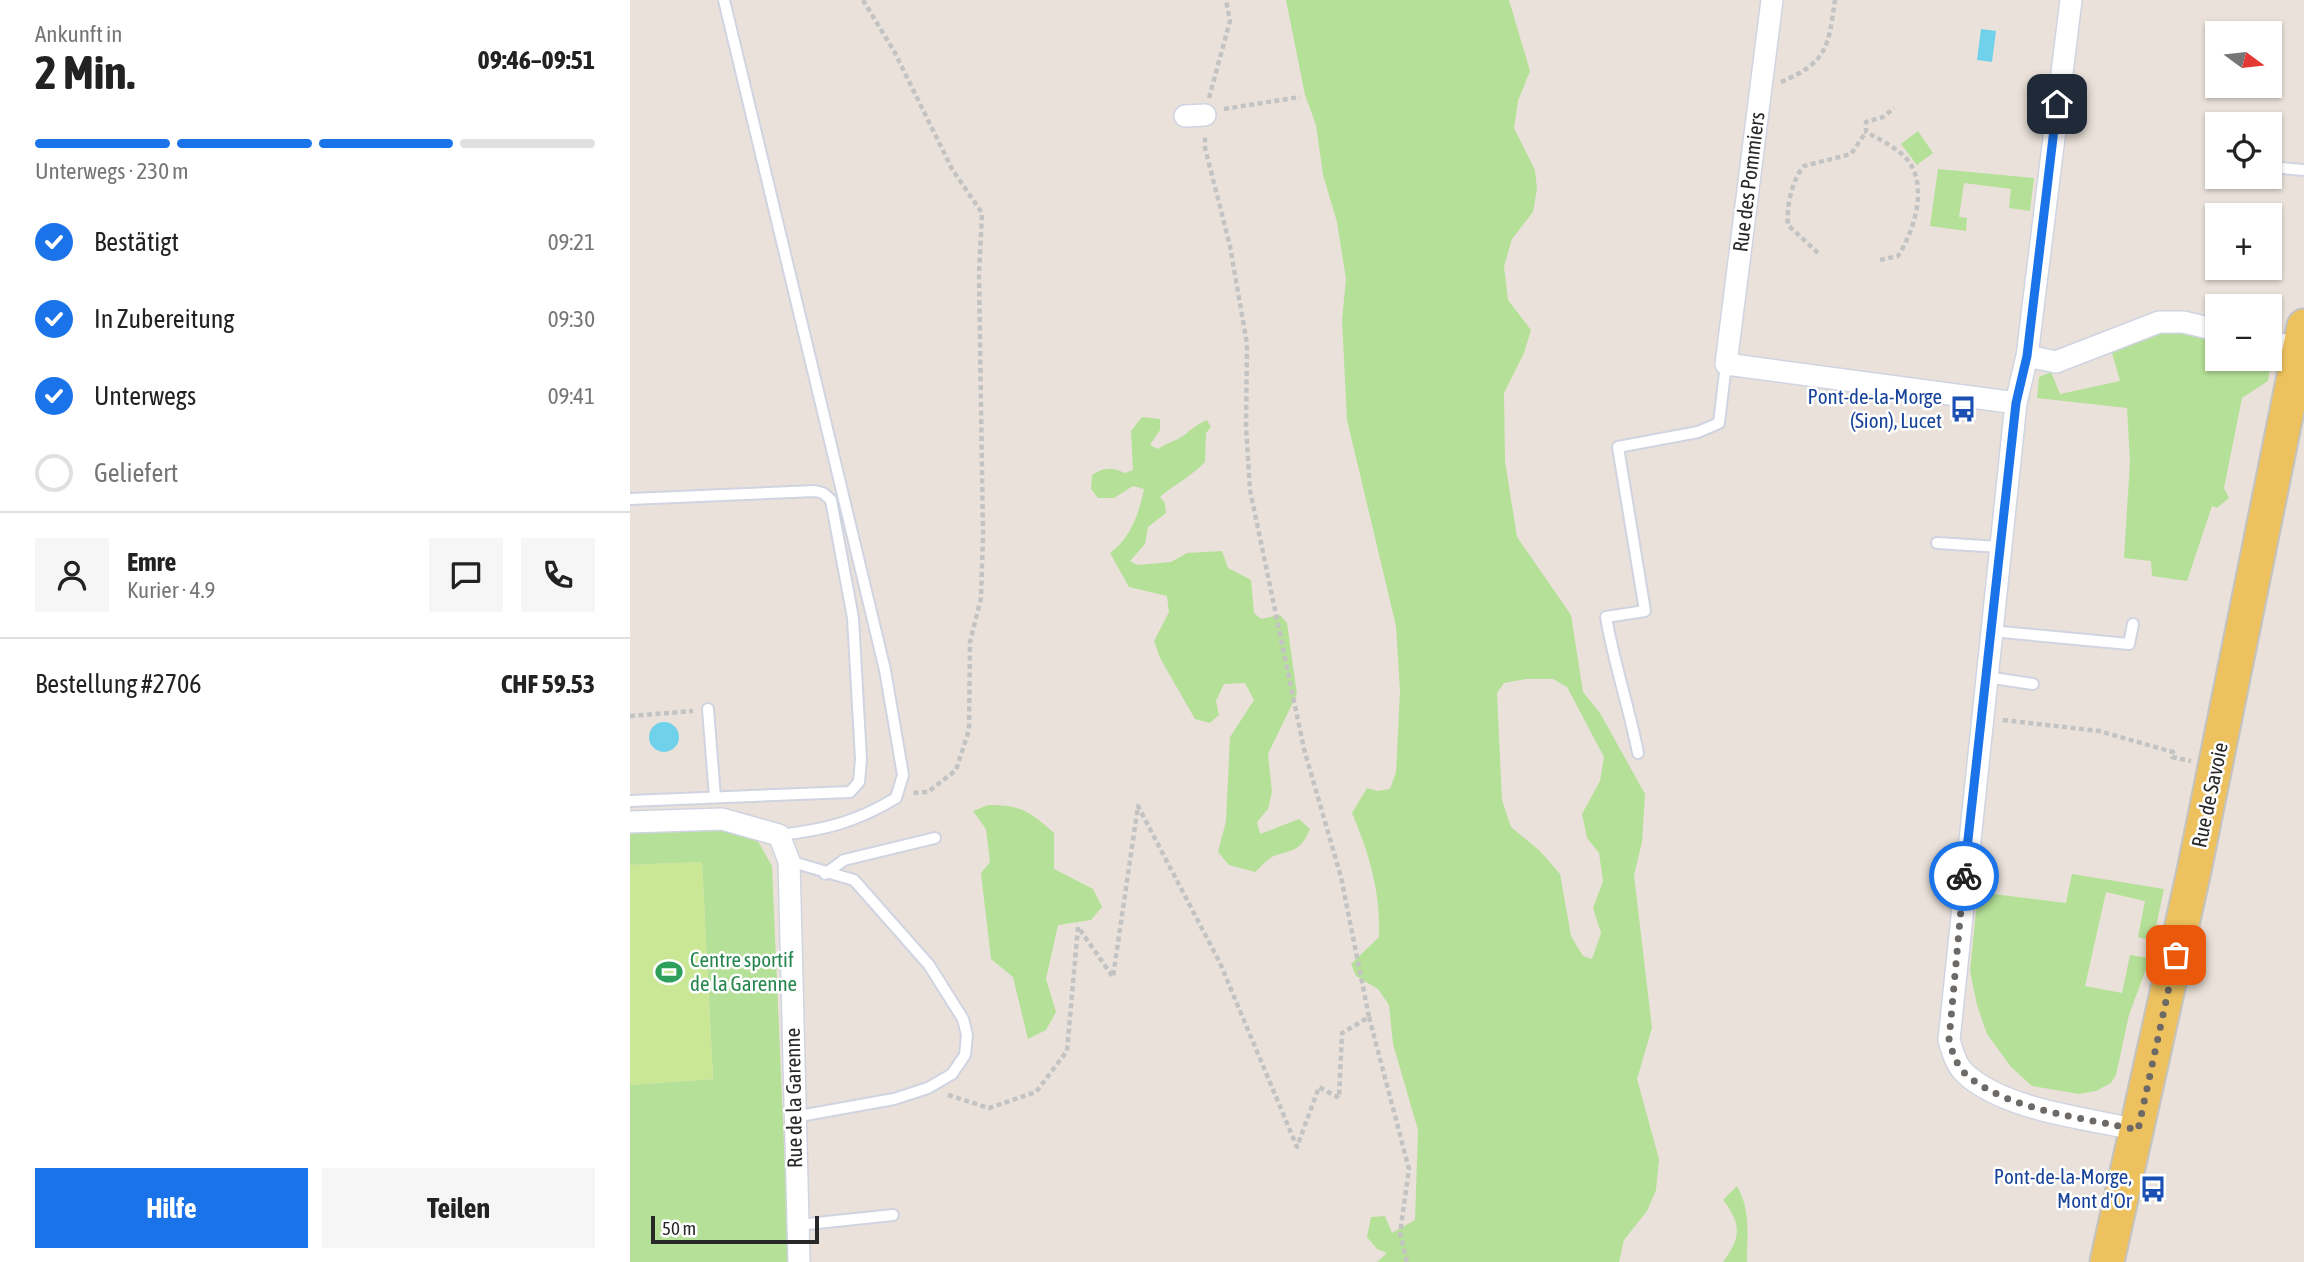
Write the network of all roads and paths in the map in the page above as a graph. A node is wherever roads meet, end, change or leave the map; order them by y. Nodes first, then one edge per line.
1 (724, 0) edge
2 (863, 0) edge
3 (1226, 0) edge
4 (1772, 0) edge
5 (1835, 0) edge
6 (2070, 0) edge
7 (1760, 91) junction
8 (1300, 97) dead end
9 (1894, 108) dead end
10 (1199, 113) junction
11 (1866, 132) junction
12 (2282, 168) edge
13 (2304, 170) edge
14 (1818, 253) dead end
15 (1880, 260) dead end
16 (2205, 327) edge
17 (2291, 339) edge
18 (2027, 356) junction
19 (1726, 364) junction
20 (2016, 403) junction
21 (630, 499) edge
22 (1937, 543) dead end
23 (2000, 547) junction
24 (2133, 624) dead end
25 (1991, 631) junction
26 (1986, 677) junction
27 (2033, 684) dead end
28 (708, 709) joint
29 (630, 716) edge
30 (1982, 717) junction
31 (1638, 753) dead end
32 (2199, 763) dead end
33 (897, 794) junction
34 (715, 797) junction
35 (630, 801) edge
36 (630, 822) edge
37 (779, 835) junction
38 (935, 838) dead end
39 (789, 861) junction
40 (825, 874) junction
41 (1369, 1017) junction
42 (928, 1088) junction
43 (794, 1117) junction
44 (2138, 1130) junction
45 (893, 1215) dead end
46 (798, 1225) junction
47 (799, 1262) edge
48 (1407, 1262) edge
49 (2107, 1262) edge

1 - 33 lane
2 - 33 path
3 - 10 path
4 - 7 street, Rue des Pommiers
5 - 7 path
6 - 18 street
7 - 19 street, Rue des Pommiers
8 - 10 path
9 - 11 path
10 - 41 path
11 - 14 path
11 - 15 path
12 - 13 lane
16 - 18 street
17 - 44 main road, Rue de Savoie
18 - 20 street
19 - 20 street
19 - 31 lane
20 - 23 street
21 - 34 lane
22 - 23 lane
23 - 25 street
24 - 25 lane
25 - 26 street
26 - 27 lane
26 - 30 street
28 - 29 path
28 - 34 lane
30 - 32 path
30 - 44 street
33 - 37 lane
34 - 35 lane
36 - 37 street
37 - 39 street, Rue de la Garenne
38 - 40 lane
39 - 40 lane
39 - 43 street, Rue de la Garenne
40 - 42 lane
41 - 42 path
41 - 48 path
42 - 43 lane
43 - 46 street, Rue de la Garenne
44 - 49 main road, Rue de Savoie
45 - 46 lane
46 - 47 street, Rue de la Garenne

